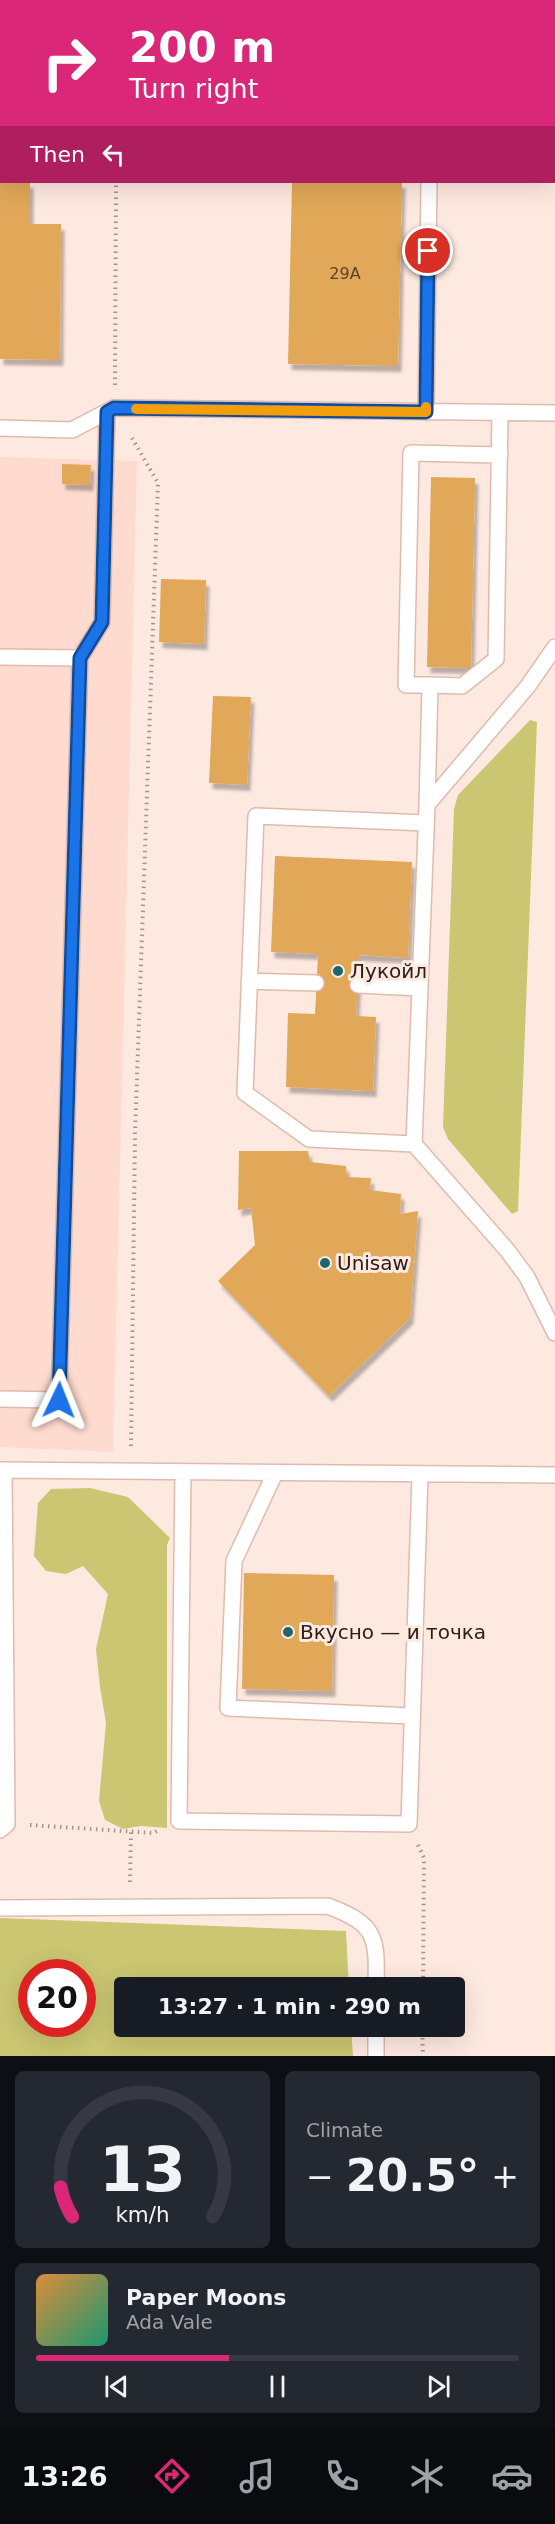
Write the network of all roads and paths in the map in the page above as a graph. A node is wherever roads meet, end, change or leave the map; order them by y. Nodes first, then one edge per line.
1 (116, 183) edge
2 (429, 183) edge
3 (111, 410) junction
4 (426, 412) junction
5 (500, 413) junction
6 (555, 413) edge
7 (0, 428) edge
8 (500, 455) junction
9 (555, 648) edge
10 (0, 657) edge
11 (80, 658) junction
12 (430, 685) junction
13 (427, 805) junction
14 (426, 823) junction
15 (249, 981) junction
16 (316, 983) dead end
17 (358, 985) dead end
18 (420, 988) junction
19 (414, 1144) junction
20 (555, 1333) edge
21 (0, 1399) edge
22 (2, 1470) edge
23 (130, 1472) junction
24 (183, 1472) junction
25 (275, 1473) junction
26 (420, 1475) junction
27 (555, 1475) edge
28 (412, 1716) junction
29 (180, 1821) junction
30 (409, 1824) junction
31 (4, 1827) edge
32 (131, 1832) junction
33 (130, 1907) junction
34 (0, 1908) edge
35 (376, 1977) edge
36 (423, 1977) edge
37 (376, 2037) edge
38 (422, 2037) edge
39 (376, 2056) edge
40 (423, 2056) edge

1 - 3 path
2 - 4 lane
3 - 4 lane
3 - 7 lane
3 - 11 lane
3 - 23 path
4 - 5 lane
5 - 6 lane
5 - 8 lane
8 - 12 lane
8 - 12 lane
9 - 13 lane
10 - 11 lane
11 - 21 lane
12 - 13 lane
13 - 14 lane
14 - 15 lane
14 - 18 lane
15 - 16 lane
15 - 19 lane
17 - 18 lane
18 - 19 lane
19 - 20 lane
22 - 23 lane
22 - 31 lane
23 - 24 lane
24 - 25 lane
24 - 29 lane
25 - 26 lane
25 - 28 lane
26 - 27 lane
26 - 28 lane
28 - 30 lane
29 - 30 lane
29 - 32 path
30 - 36 path
31 - 32 path
32 - 33 path
33 - 34 lane
33 - 35 lane
37 - 39 lane
38 - 40 path

